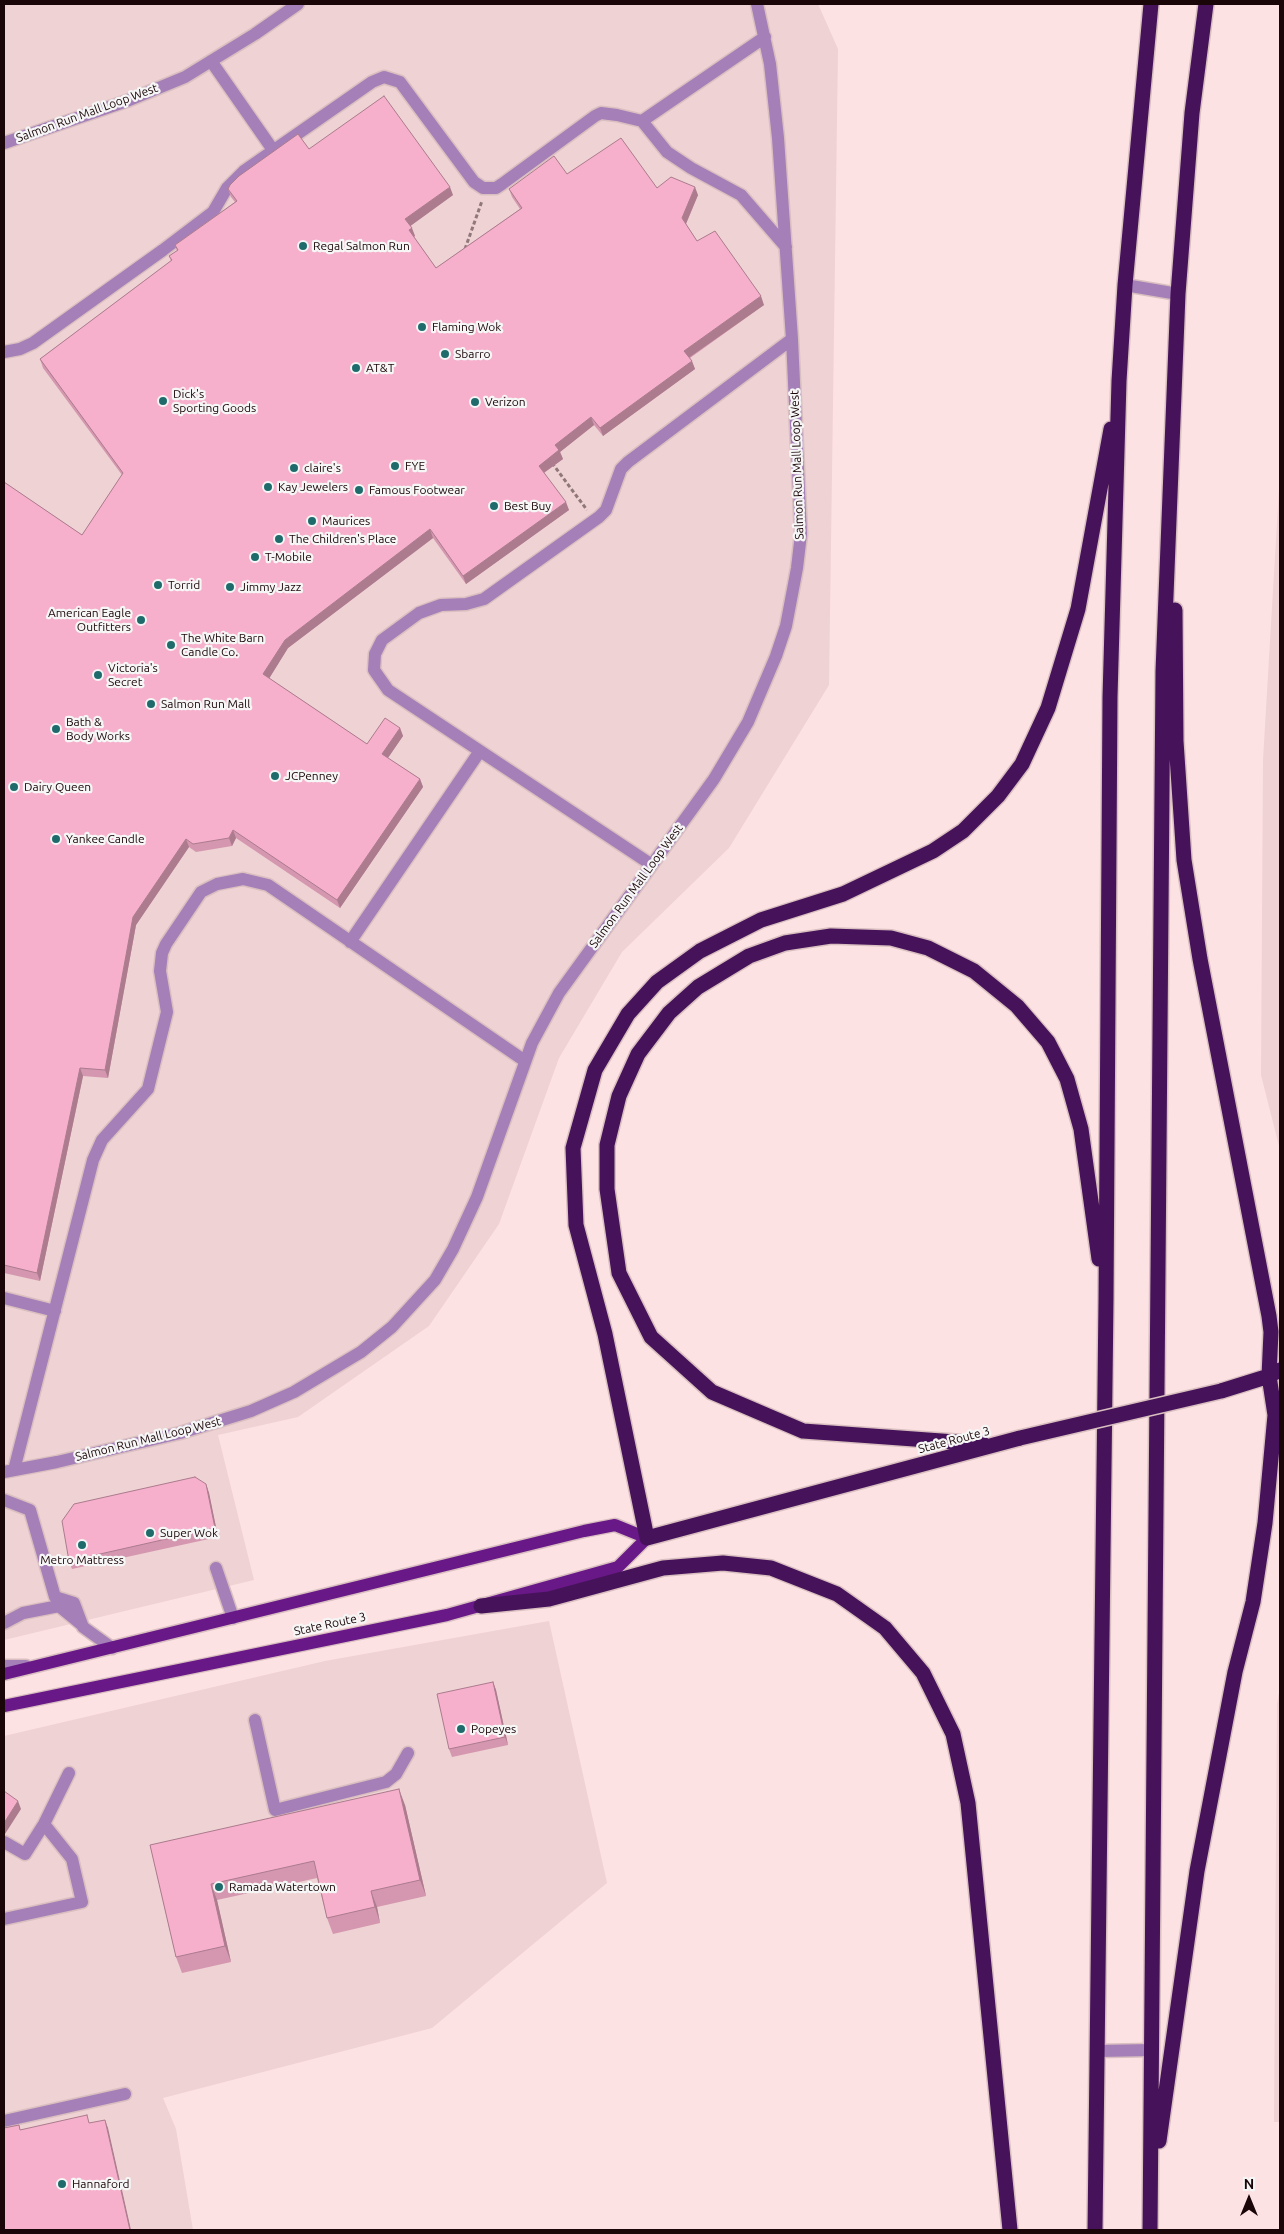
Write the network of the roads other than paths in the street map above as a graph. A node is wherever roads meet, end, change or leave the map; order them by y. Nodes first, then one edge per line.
1 (298, 4) edge
2 (757, 4) edge
3 (1151, 4) edge
4 (1206, 4) edge
5 (765, 36) junction
6 (211, 61) junction
7 (642, 121) junction
8 (4, 142) edge
9 (273, 150) junction
10 (786, 247) junction
11 (1125, 285) junction
12 (1178, 294) junction
13 (792, 340) junction
14 (4, 352) edge
15 (1119, 381) junction
16 (1172, 404) junction
17 (480, 751) junction
18 (652, 865) junction
19 (350, 942) junction
20 (525, 1061) junction
21 (4, 1298) edge
22 (1106, 1300) junction
23 (54, 1311) junction
24 (1277, 1375) edge
25 (994, 1445) junction
26 (9, 1471) edge
27 (4, 1500) edge
28 (647, 1538) junction
29 (216, 1568) dead end
30 (481, 1606) junction
31 (4, 1610) edge
32 (23, 1613) junction
33 (233, 1618) junction
34 (4, 1623) edge
35 (83, 1626) junction
36 (112, 1648) junction
37 (4, 1666) edge
38 (36, 1666) junction
39 (4, 1674) edge
40 (4, 1706) edge
41 (255, 1720) dead end
42 (408, 1754) dead end
43 (70, 1773) dead end
44 (44, 1824) junction
45 (4, 1842) edge
46 (4, 1918) edge
47 (1152, 2050) junction
48 (1098, 2052) junction
49 (125, 2094) dead end
50 (4, 2121) edge
51 (1150, 2202) junction
52 (1010, 2230) edge
53 (1095, 2230) edge
54 (1150, 2230) edge

1 - 6 street, Salmon Run Mall Loop West
2 - 5 street, Salmon Run Mall Loop West
3 - 11 highway
4 - 12 highway
5 - 7 street
5 - 10 street, Salmon Run Mall Loop West
6 - 8 street, Salmon Run Mall Loop West
6 - 9 street
7 - 9 street
7 - 10 street
9 - 14 street
10 - 13 street, Salmon Run Mall Loop West
11 - 12 street
11 - 15 highway
12 - 16 highway
13 - 17 street
13 - 18 street, Salmon Run Mall Loop West
15 - 22 highway
15 - 28 highway
16 - 24 highway
16 - 47 highway
17 - 18 street
17 - 19 street
18 - 20 street, Salmon Run Mall Loop West
19 - 20 street
19 - 23 street
20 - 26 street, Salmon Run Mall Loop West
21 - 23 street
22 - 25 highway
22 - 48 highway
23 - 26 street
24 - 25 highway, State Route 3, bridge
24 - 51 highway
25 - 28 highway, State Route 3
27 - 35 street
28 - 30 main road, State Route 3
28 - 33 main road
29 - 33 street
30 - 40 main road, State Route 3
30 - 52 highway
31 - 32 street
32 - 34 street
32 - 35 street
33 - 36 main road
35 - 36 street
36 - 38 main road
37 - 38 street
38 - 39 main road
41 - 42 street
43 - 44 street
44 - 45 street
44 - 46 street
47 - 48 street
47 - 51 highway
48 - 53 highway
49 - 50 street
51 - 54 highway

